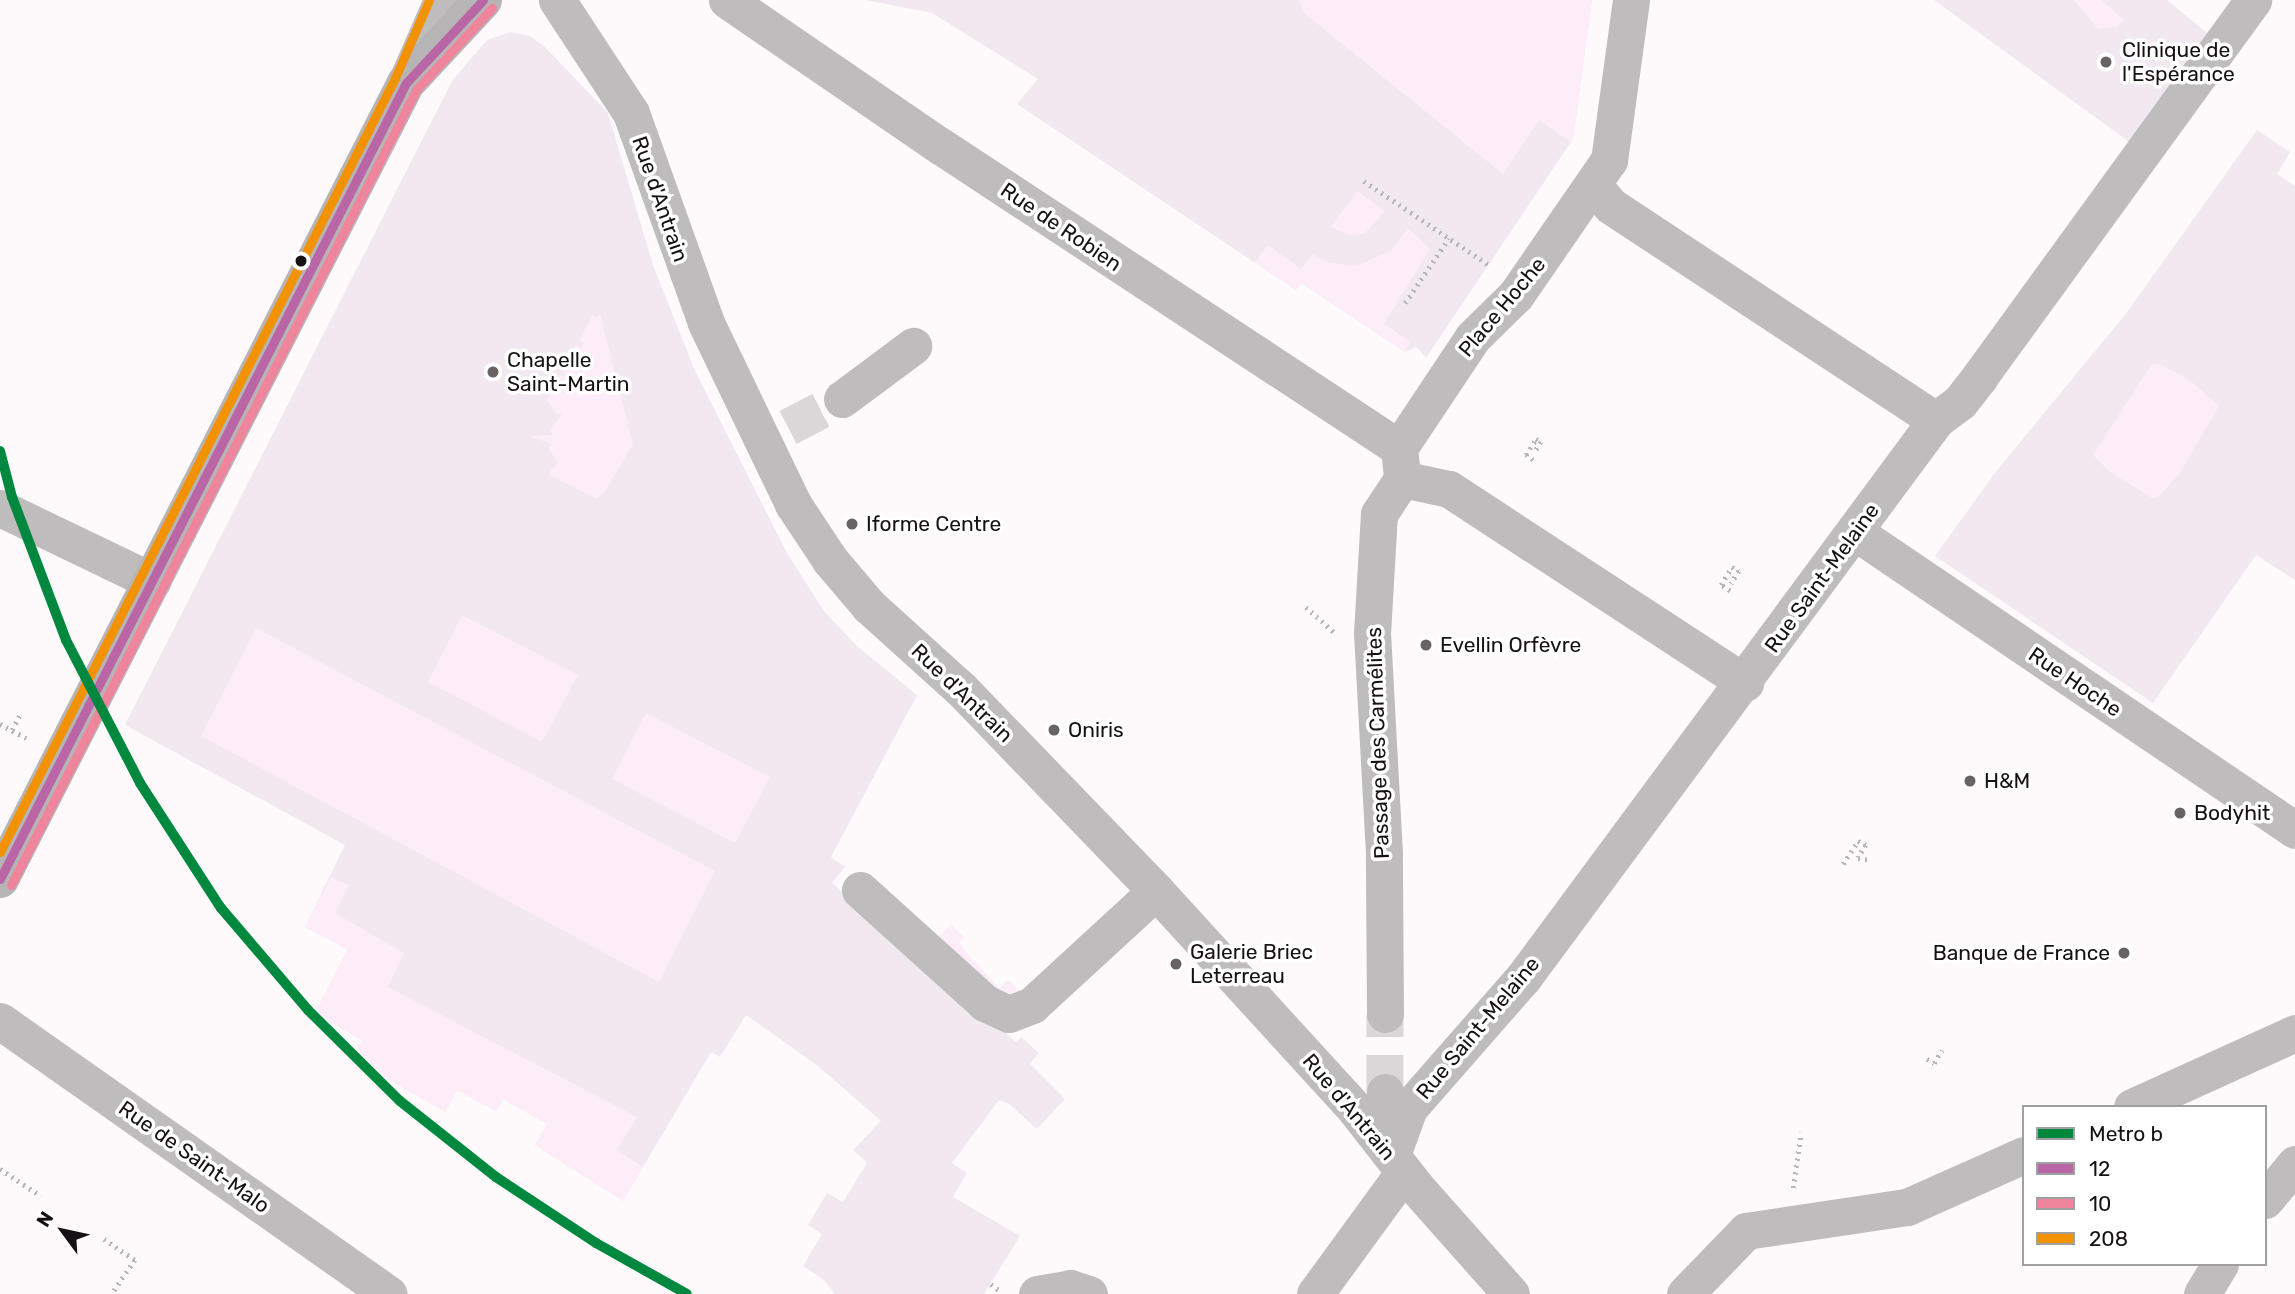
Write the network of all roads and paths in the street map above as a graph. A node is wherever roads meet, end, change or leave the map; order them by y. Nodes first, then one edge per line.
1 (442, 0) edge
2 (483, 0) edge
3 (557, 0) edge
4 (727, 0) edge
5 (1631, 0) edge
6 (2253, 0) edge
7 (406, 83) junction
8 (1364, 181) dead end
9 (1594, 186) junction
10 (1449, 239) junction
11 (1489, 265) dead end
12 (1405, 303) dead end
13 (913, 346) dead end
14 (842, 399) tunnel mouth
15 (1936, 420) junction
16 (1534, 453) dead end
17 (1533, 460) dead end
18 (1400, 464) junction
19 (0, 508) edge
20 (1855, 533) junction
21 (152, 582) junction
22 (1731, 584) dead end
23 (1730, 591) dead end
24 (1745, 683) junction
25 (21, 712) dead end
26 (0, 724) edge
27 (12, 730) junction
28 (30, 740) dead end
29 (2295, 830) edge
30 (1869, 860) dead end
31 (1843, 864) dead end
32 (0, 879) edge
33 (860, 890) dead end
34 (1156, 891) junction
35 (1385, 1014) tunnel mouth
36 (0, 1021) edge
37 (2295, 1033) edge
38 (1942, 1050) dead end
39 (1927, 1059) dead end
40 (1385, 1092) tunnel mouth
41 (2136, 1105) edge
42 (1801, 1133) dead end
43 (2022, 1156) edge
44 (1398, 1164) junction
45 (2295, 1164) edge
46 (0, 1169) edge
47 (41, 1196) dead end
48 (2267, 1198) edge
49 (1787, 1223) junction
50 (104, 1239) dead end
51 (2219, 1266) edge
52 (991, 1284) dead end
53 (113, 1294) edge
54 (389, 1294) edge
55 (1004, 1294) edge
56 (1037, 1294) edge
57 (1089, 1294) edge
58 (1315, 1294) edge
59 (1510, 1294) edge
60 (1685, 1294) edge
61 (2202, 1294) edge

1 - 7 street
2 - 7 main road
3 - 34 street, Rue d'Antrain
4 - 18 street, Rue de Robien
5 - 9 street, Place Hoche
6 - 15 street, Rue Saint-Melaine
7 - 21 main road
8 - 10 path
9 - 15 street
9 - 18 street, Place Hoche
10 - 11 path
10 - 12 path
13 - 14 street
15 - 20 street, Rue Saint-Melaine
16 - 17 path
18 - 24 street
18 - 35 street, Passage des Carmélites
19 - 21 street
20 - 24 street, Rue Saint-Melaine
20 - 29 street, Rue Hoche
21 - 32 main road
22 - 23 path
24 - 44 street, Rue Saint-Melaine
25 - 27 path
26 - 27 path
27 - 28 path
30 - 31 path
33 - 34 street
34 - 44 street, Rue d'Antrain
36 - 54 street, Rue de Saint-Malo
37 - 41 street
38 - 39 path
40 - 44 street
42 - 49 path
43 - 49 street
44 - 58 street, Rue Saint-Melaine
44 - 59 street, Rue d'Antrain
45 - 48 street
46 - 47 path
49 - 60 street
50 - 53 path
51 - 61 street
52 - 55 path
56 - 57 street

